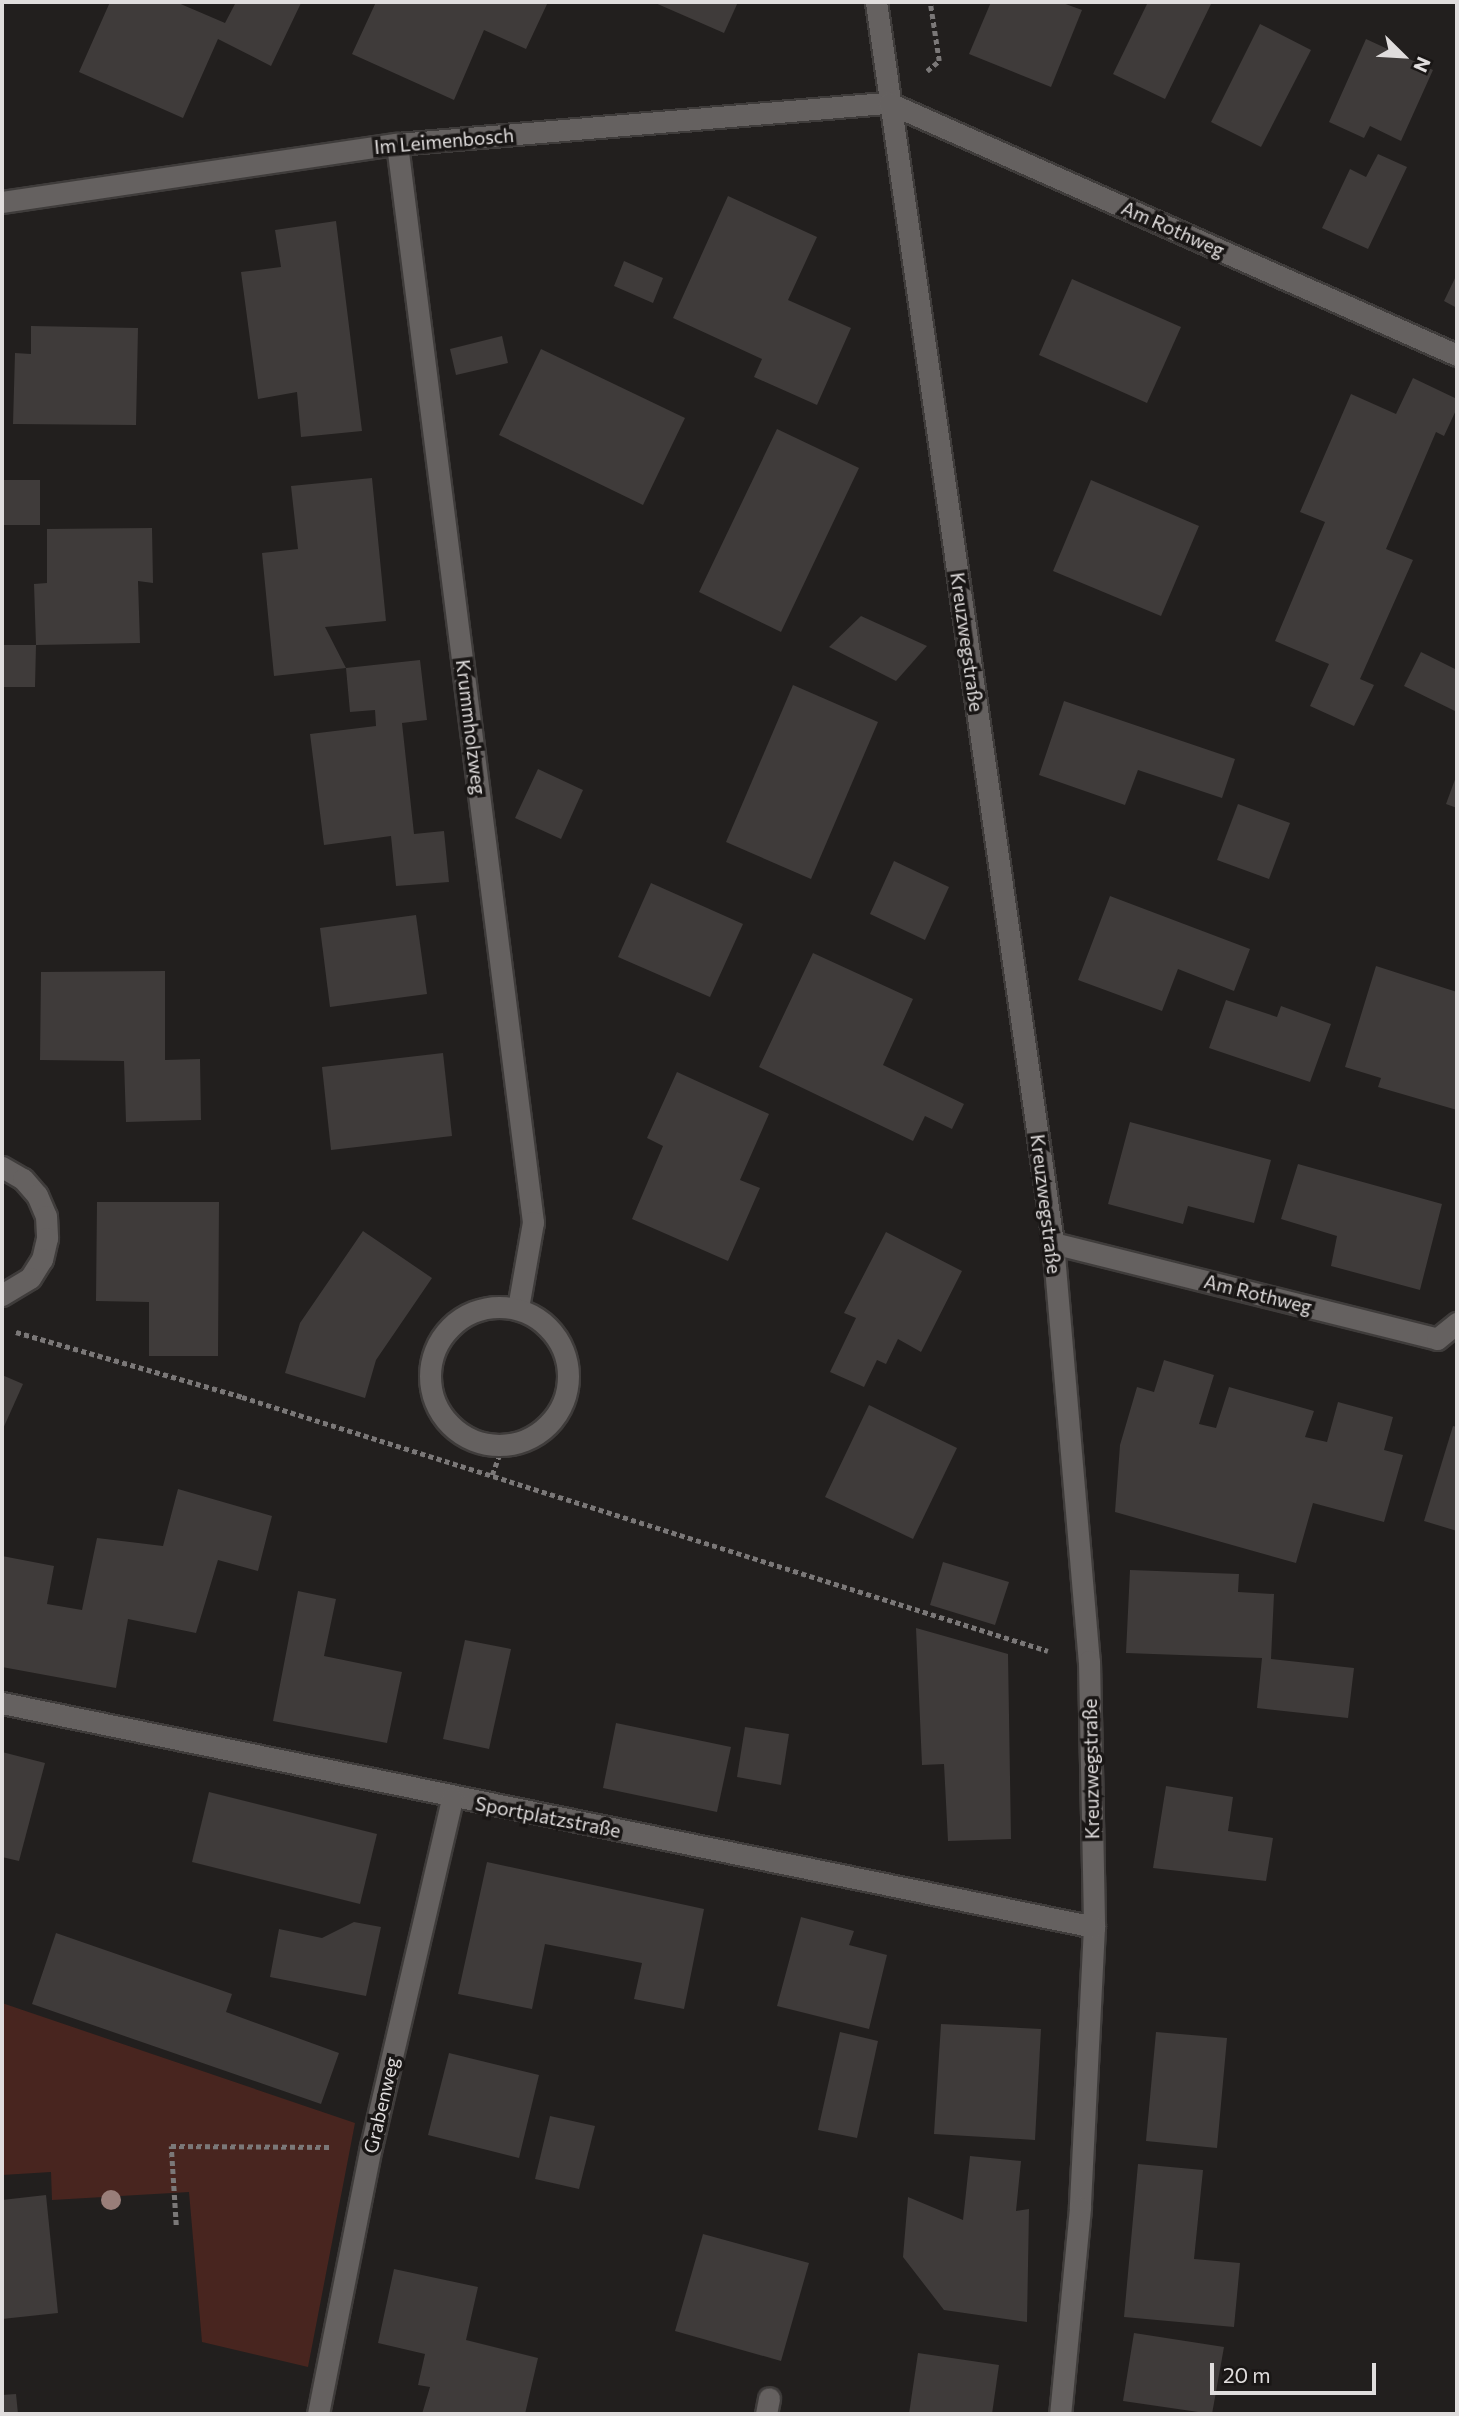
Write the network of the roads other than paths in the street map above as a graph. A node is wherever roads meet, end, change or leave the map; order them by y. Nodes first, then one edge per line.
1 (876, 2) edge
2 (889, 103) junction
3 (397, 144) junction
4 (2, 202) edge
5 (1457, 355) edge
6 (2, 1167) edge
7 (1053, 1243) junction
8 (2, 1295) edge
9 (518, 1308) junction
10 (1457, 1323) edge
11 (2, 1703) edge
12 (452, 1798) junction
13 (1094, 1927) junction
14 (318, 2414) edge
15 (1060, 2414) edge

1 - 2 street, Kreuzwegstraße
2 - 3 street, Im Leimenbosch
2 - 5 street, Am Rothweg
2 - 7 street, Kreuzwegstraße
3 - 4 street, Im Leimenbosch
3 - 9 street, Krummholzweg
6 - 8 street
7 - 10 street, Am Rothweg
7 - 13 street, Kreuzwegstraße
9 - 9 street
11 - 12 street, Sportplatzstraße
12 - 13 street, Sportplatzstraße
12 - 14 street, Grabenweg
13 - 15 street, Kreuzwegstraße

